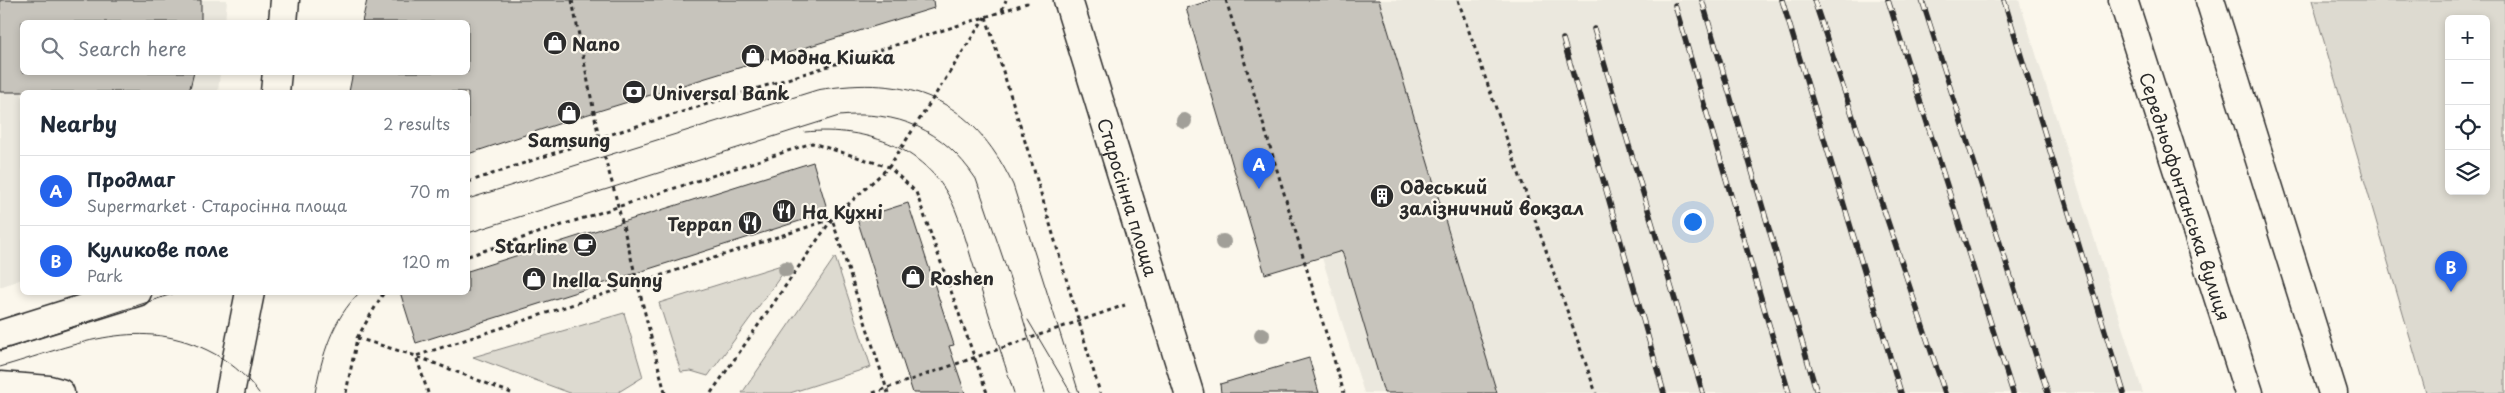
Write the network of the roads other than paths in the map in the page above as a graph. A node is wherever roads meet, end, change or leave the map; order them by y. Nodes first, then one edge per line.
1 (286, 0) edge
2 (1068, 0) edge
3 (2123, 0) edge
4 (2210, 0) edge
5 (283, 20) edge
6 (277, 75) edge
7 (275, 90) edge
8 (127, 295) edge
9 (249, 295) edge
10 (0, 335) edge
11 (0, 386) edge
12 (60, 393) edge
13 (230, 393) edge
14 (1189, 393) edge
15 (2250, 393) edge
16 (2333, 393) edge

1 - 5 main road
2 - 14 main road, Старосінна площа
3 - 15 main road, Середньофонтанська вулиця
4 - 16 main road
6 - 7 main road
8 - 10 main road
9 - 13 main road
11 - 12 main road

